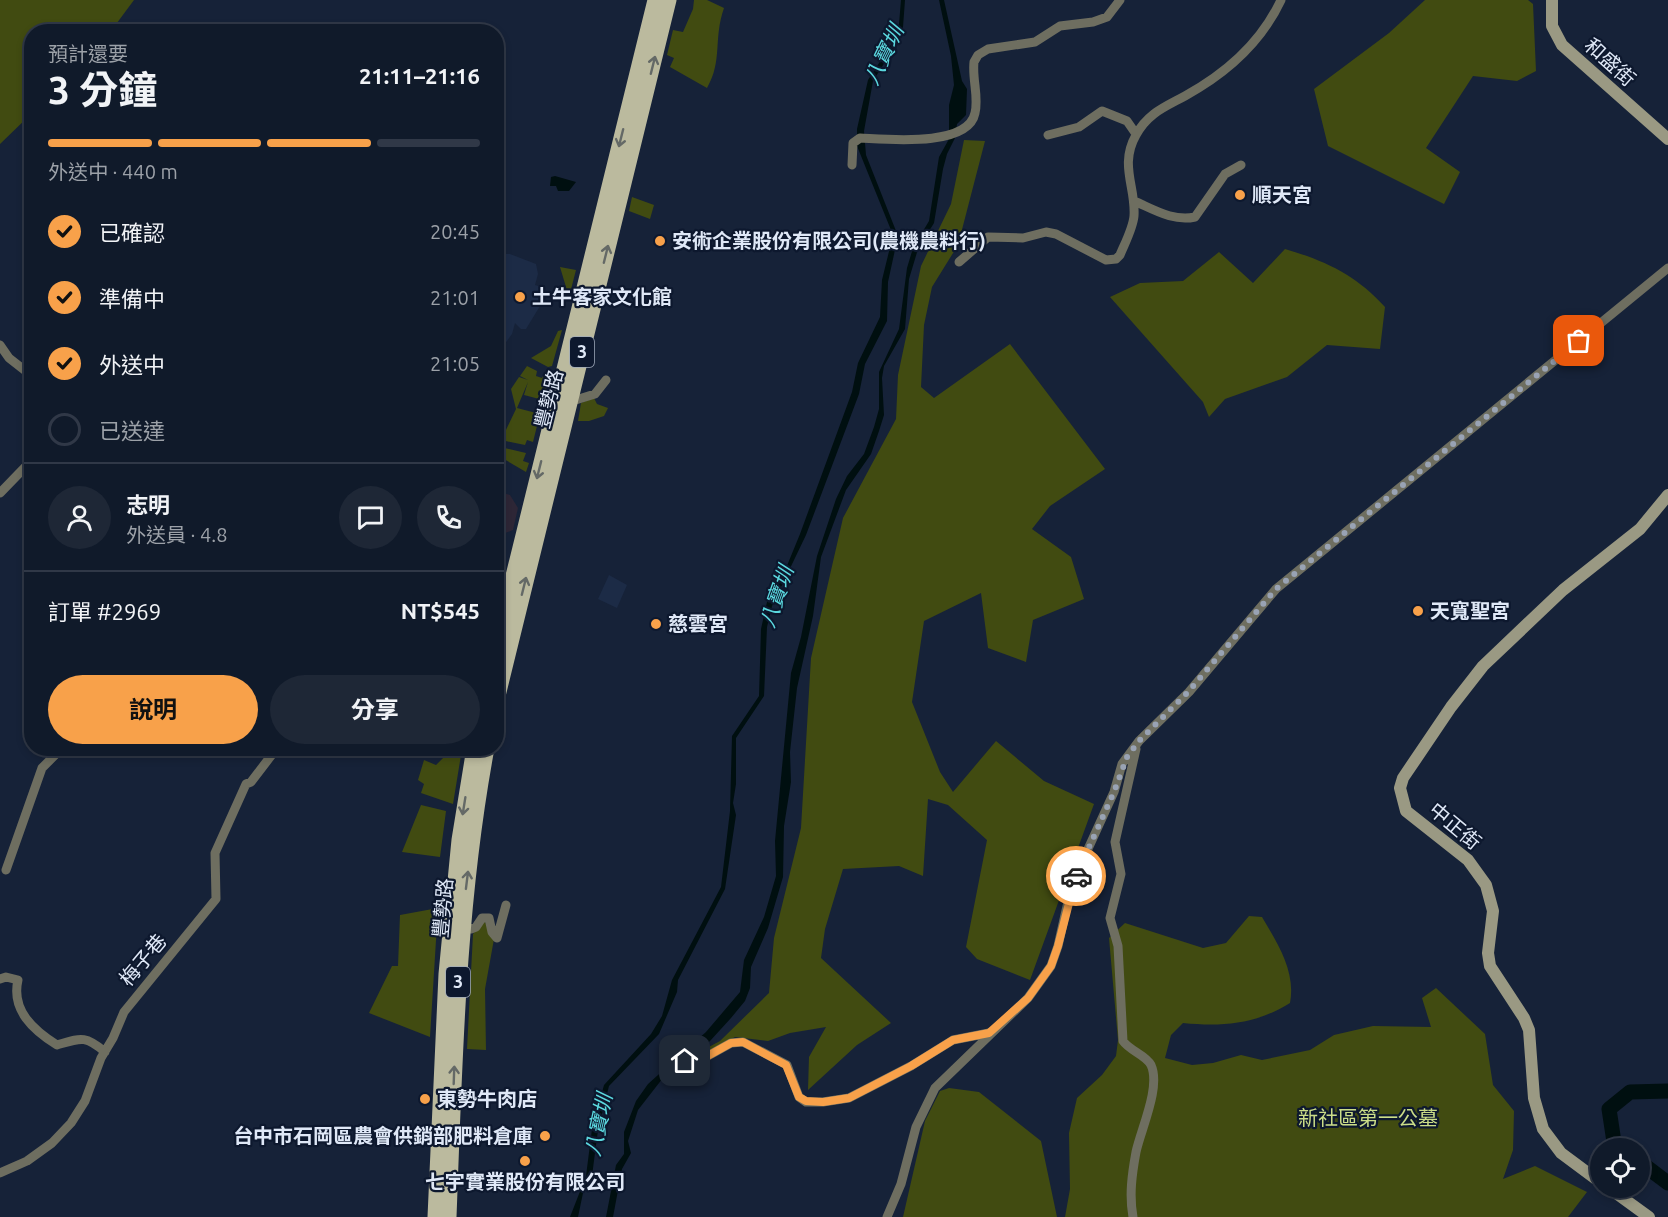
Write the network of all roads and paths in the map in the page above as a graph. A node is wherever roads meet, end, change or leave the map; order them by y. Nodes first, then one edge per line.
1 (655, 0) edge
2 (669, 0) edge
3 (1120, 0) edge
4 (1281, 0) edge
5 (1552, 0) edge
6 (1136, 134) junction
7 (1048, 135) dead end
8 (1668, 139) edge
9 (852, 165) dead end
10 (1241, 165) dead end
11 (1134, 201) junction
12 (959, 262) dead end
13 (1668, 268) edge
14 (0, 345) edge
15 (24, 370) edge
16 (606, 380) dead end
17 (569, 402) junction
18 (24, 468) edge
19 (0, 493) edge
20 (1668, 495) edge
21 (504, 623) edge
22 (1139, 741) junction
23 (54, 756) edge
24 (271, 756) edge
25 (473, 756) edge
26 (486, 756) edge
27 (6, 870) dead end
28 (506, 905) dead end
29 (471, 929) dead end
30 (0, 979) edge
31 (989, 1033) junction
32 (681, 1048) dead end
33 (105, 1052) junction
34 (0, 1173) edge
35 (1590, 1174) edge
36 (1623, 1198) edge
37 (435, 1217) edge
38 (449, 1217) edge
39 (887, 1217) edge
40 (1133, 1217) edge
41 (1649, 1217) edge

1 -> 21 main road, 豐勢路 / 3
17 -> 2 main road, 豐勢路 / 3
3 - 9 street
4 - 6 street
5 - 8 street, 和盛街
6 - 7 street
6 - 11 street
10 - 11 street
11 - 12 street
13 - 22 street
14 - 15 street
16 - 17 street
21 -> 17 main road, 豐勢路 / 3
18 - 19 street
20 - 35 street, 中正街
22 - 31 street
22 - 40 street
23 - 27 street
24 - 33 street, 梅子巷
25 -> 37 main road, 豐勢路 / 3
38 -> 26 main road, 豐勢路 / 3
28 - 29 street
30 - 33 street
31 - 32 street
31 - 39 street
33 - 34 street, 梅子巷
36 - 41 street

